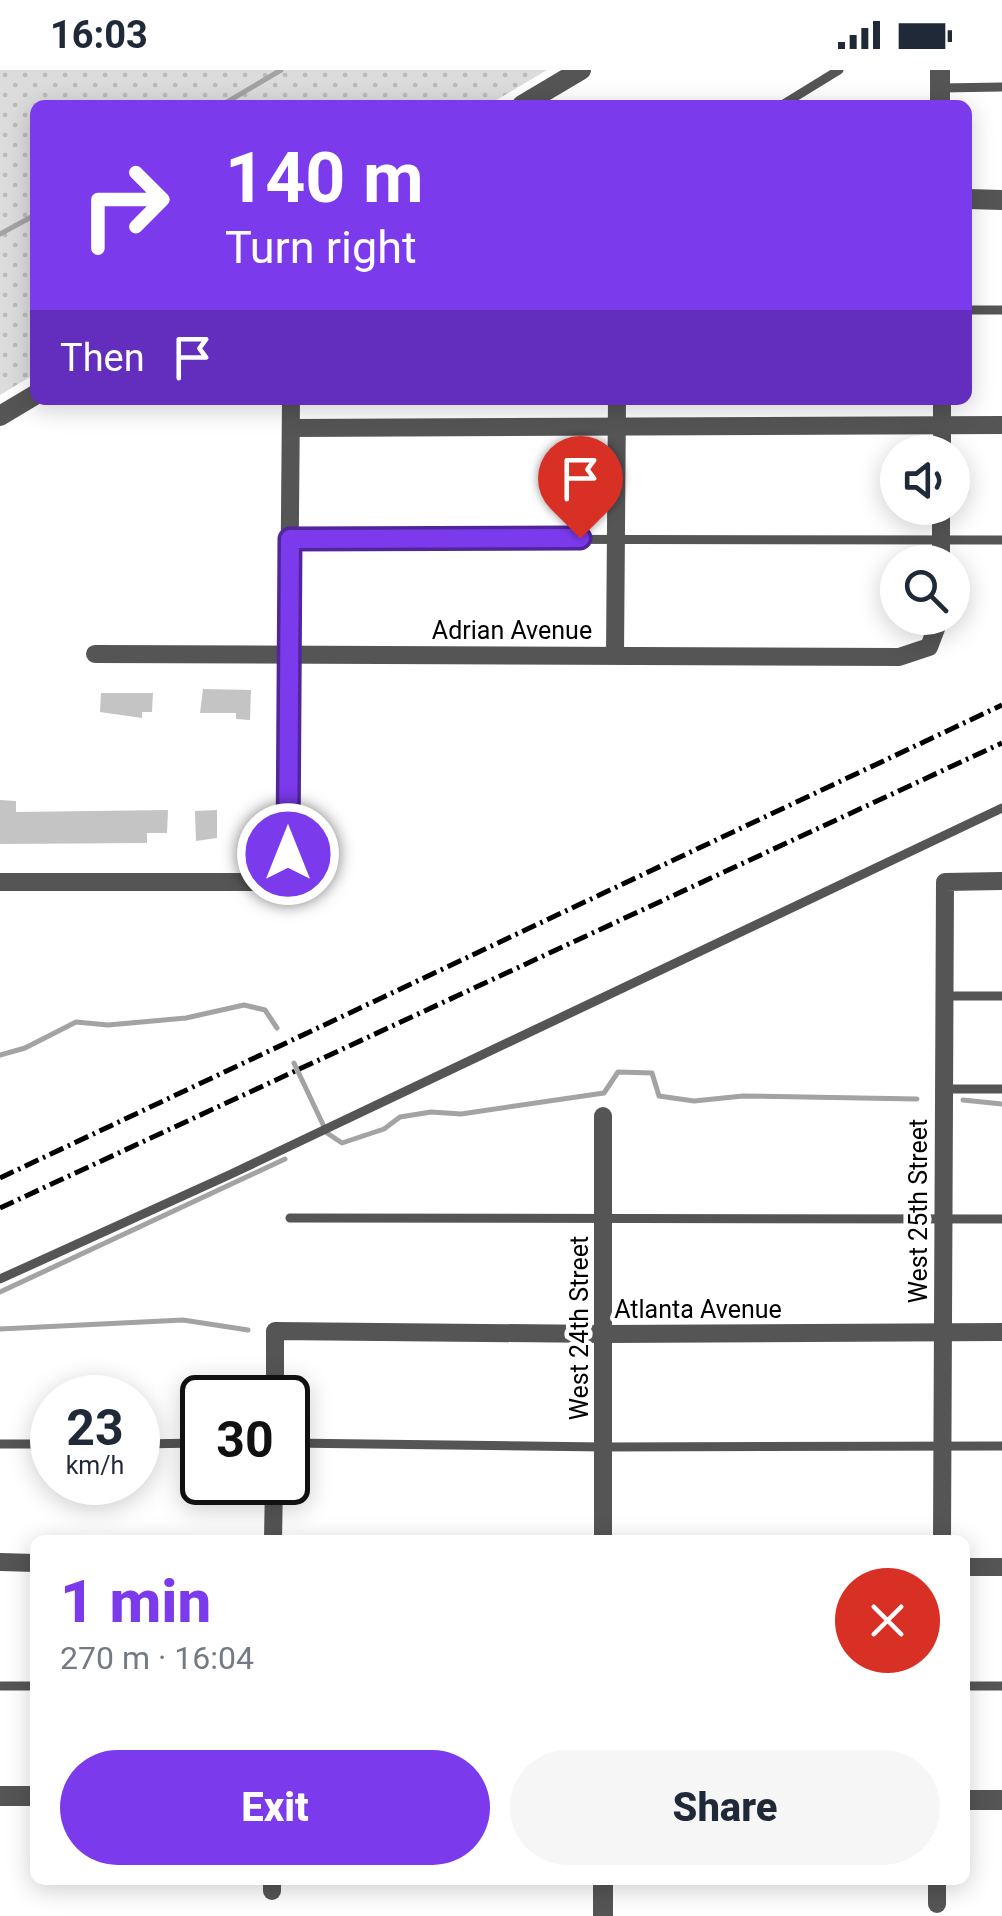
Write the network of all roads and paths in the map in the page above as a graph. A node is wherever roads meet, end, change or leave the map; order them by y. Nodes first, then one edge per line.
1 (581, 70) edge
2 (839, 70) edge
3 (1002, 87) edge
4 (940, 88) edge
5 (530, 100) edge
6 (790, 100) edge
7 (972, 199) edge
8 (1002, 200) edge
9 (972, 310) edge
10 (1002, 310) edge
11 (30, 398) edge
12 (291, 405) edge
13 (617, 405) edge
14 (942, 405) edge
15 (0, 416) edge
16 (942, 425) junction
17 (1002, 425) edge
18 (616, 426) junction
19 (292, 428) junction
20 (942, 435) edge
21 (941, 525) edge
22 (616, 538) junction
23 (290, 539) junction
24 (941, 540) junction
25 (1002, 540) edge
26 (941, 545) edge
27 (934, 635) edge
28 (94, 654) dead end
29 (616, 655) junction
30 (288, 656) junction
31 (1002, 808) edge
32 (0, 882) edge
33 (1002, 882) edge
34 (944, 996) junction
35 (1002, 996) edge
36 (944, 1089) junction
37 (1002, 1089) edge
38 (603, 1116) dead end
39 (290, 1218) dead end
40 (603, 1219) junction
41 (943, 1219) junction
42 (1002, 1220) edge
43 (0, 1279) edge
44 (943, 1332) junction
45 (1002, 1332) edge
46 (604, 1334) junction
47 (274, 1375) edge
48 (310, 1443) edge
49 (0, 1444) edge
50 (30, 1444) edge
51 (943, 1446) junction
52 (1002, 1446) edge
53 (604, 1447) junction
54 (274, 1505) edge
55 (273, 1535) edge
56 (603, 1535) edge
57 (942, 1535) edge
58 (0, 1562) edge
59 (30, 1563) edge
60 (970, 1567) edge
61 (1002, 1567) edge
62 (0, 1686) edge
63 (30, 1686) edge
64 (970, 1686) edge
65 (1002, 1686) edge
66 (0, 1796) edge
67 (30, 1796) edge
68 (970, 1800) edge
69 (1002, 1800) edge
70 (602, 1885) edge
71 (937, 1885) edge
72 (937, 1904) dead end
73 (602, 1916) edge

1 - 5 street
2 - 6 lane
3 - 4 lane
7 - 8 street
9 - 10 lane
11 - 15 street
12 - 19 street
13 - 18 street
14 - 16 street
16 - 17 street
16 - 18 street
16 - 20 street
18 - 19 street
18 - 22 street
19 - 23 street
21 - 24 street
22 - 23 lane
22 - 24 lane
22 - 29 street
23 - 30 street
24 - 25 lane
24 - 26 street
27 - 29 street, Adrian Avenue
28 - 30 street, Adrian Avenue
29 - 30 street, Adrian Avenue
30 - 32 street
31 - 43 lane
33 - 34 street, West 25th Street
34 - 35 lane
34 - 36 street, West 25th Street
36 - 37 lane
36 - 41 street, West 25th Street
38 - 40 street, West 24th Street
39 - 40 lane
40 - 41 lane
40 - 46 street, West 24th Street
41 - 42 lane
41 - 44 street, West 25th Street
44 - 45 street, Atlanta Avenue
44 - 46 street, Atlanta Avenue
44 - 51 street, West 25th Street
46 - 47 street, Atlanta Avenue
46 - 53 street, West 24th Street
48 - 53 lane
49 - 50 lane
51 - 52 lane
51 - 53 lane
51 - 57 street, West 25th Street
53 - 56 street, West 24th Street
54 - 55 street
58 - 59 street
60 - 61 street
62 - 63 lane
64 - 65 lane
66 - 67 street
68 - 69 street
70 - 73 street
71 - 72 street

